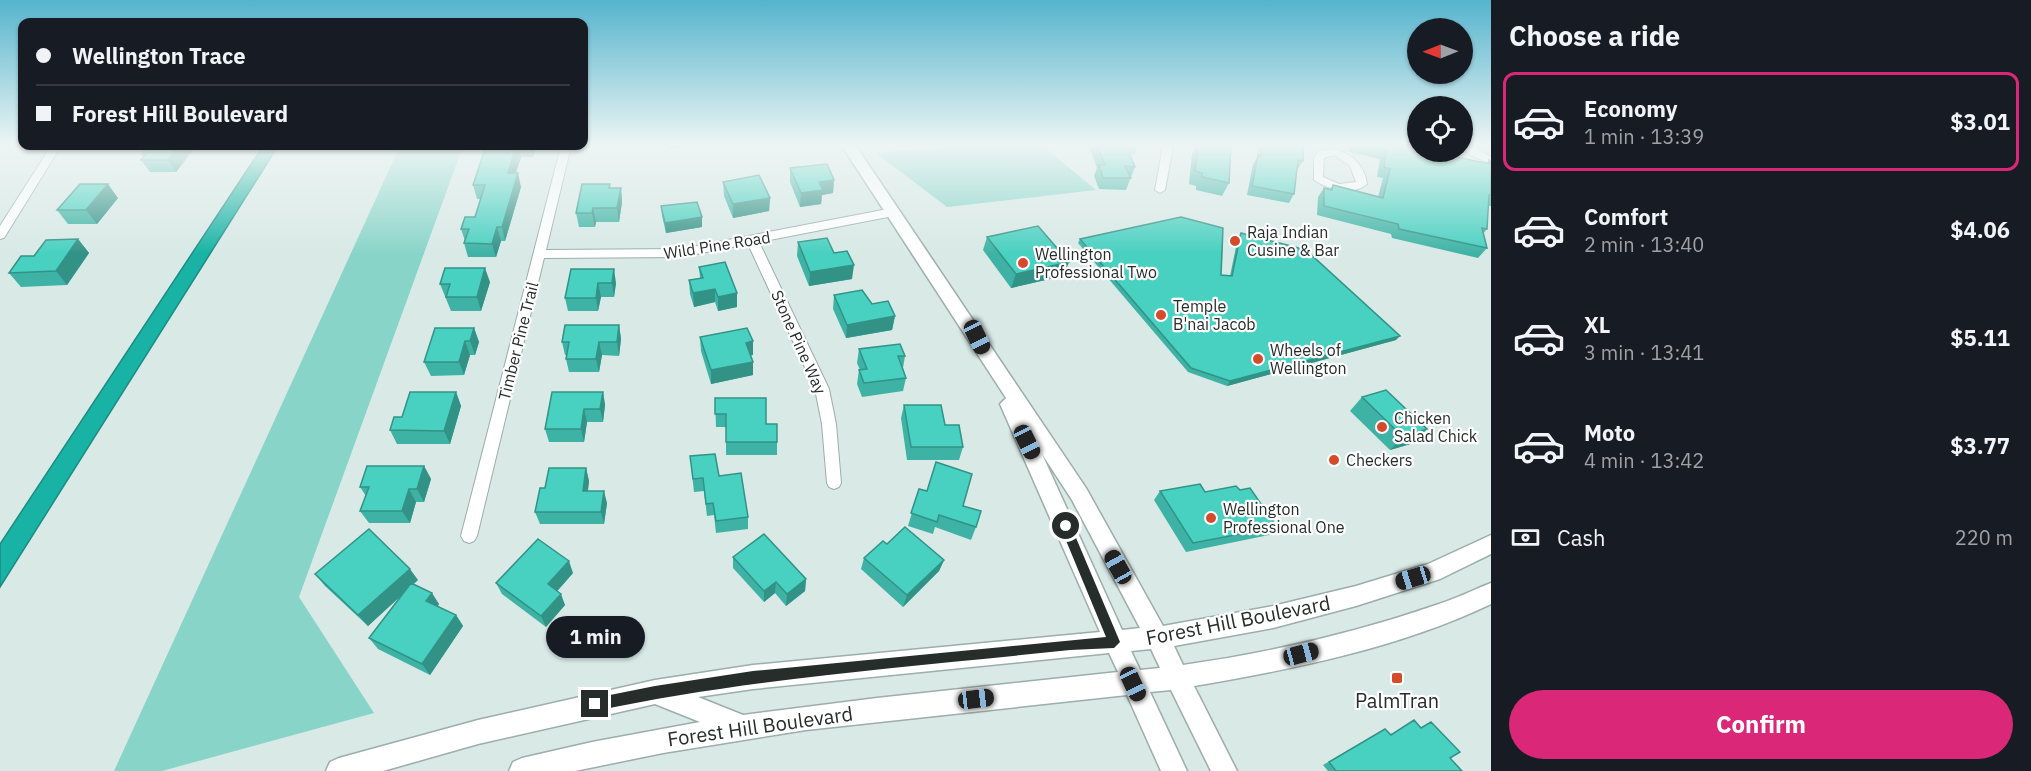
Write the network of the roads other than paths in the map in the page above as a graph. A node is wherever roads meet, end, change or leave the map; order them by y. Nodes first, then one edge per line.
1 (34, 182) edge
2 (558, 182) edge
3 (873, 182) edge
4 (1161, 182) edge
5 (1160, 190) dead end
6 (893, 212) junction
7 (0, 235) edge
8 (752, 240) junction
9 (540, 254) junction
10 (977, 337) junction
11 (834, 483) dead end
12 (469, 536) dead end
13 (1491, 544) edge
14 (1491, 593) edge
15 (1156, 637) junction
16 (1114, 642) junction
17 (1177, 678) junction
18 (1133, 684) junction
19 (655, 692) junction
20 (741, 727) junction
21 (339, 771) edge
22 (522, 771) edge
23 (1174, 771) edge
24 (1224, 771) edge

1 - 7 street
2 - 9 street, Timber Pine Trail
3 - 6 main road
4 - 5 street
6 - 8 street, Wild Pine Road
6 - 10 main road
8 - 9 street, Wild Pine Road
8 - 11 street, Stone Pine Way
9 - 12 street, Timber Pine Trail
10 - 15 main road
10 - 16 main road
13 - 15 main road, Forest Hill Boulevard
14 - 17 main road, Forest Hill Boulevard
15 - 16 main road, Forest Hill Boulevard
15 - 17 main road
16 - 18 main road
16 - 19 main road, Forest Hill Boulevard
17 - 18 main road, Forest Hill Boulevard
17 - 24 main road
18 - 20 main road, Forest Hill Boulevard
18 - 23 main road
19 - 20 main road
19 - 21 main road, Forest Hill Boulevard
20 - 22 main road, Forest Hill Boulevard

